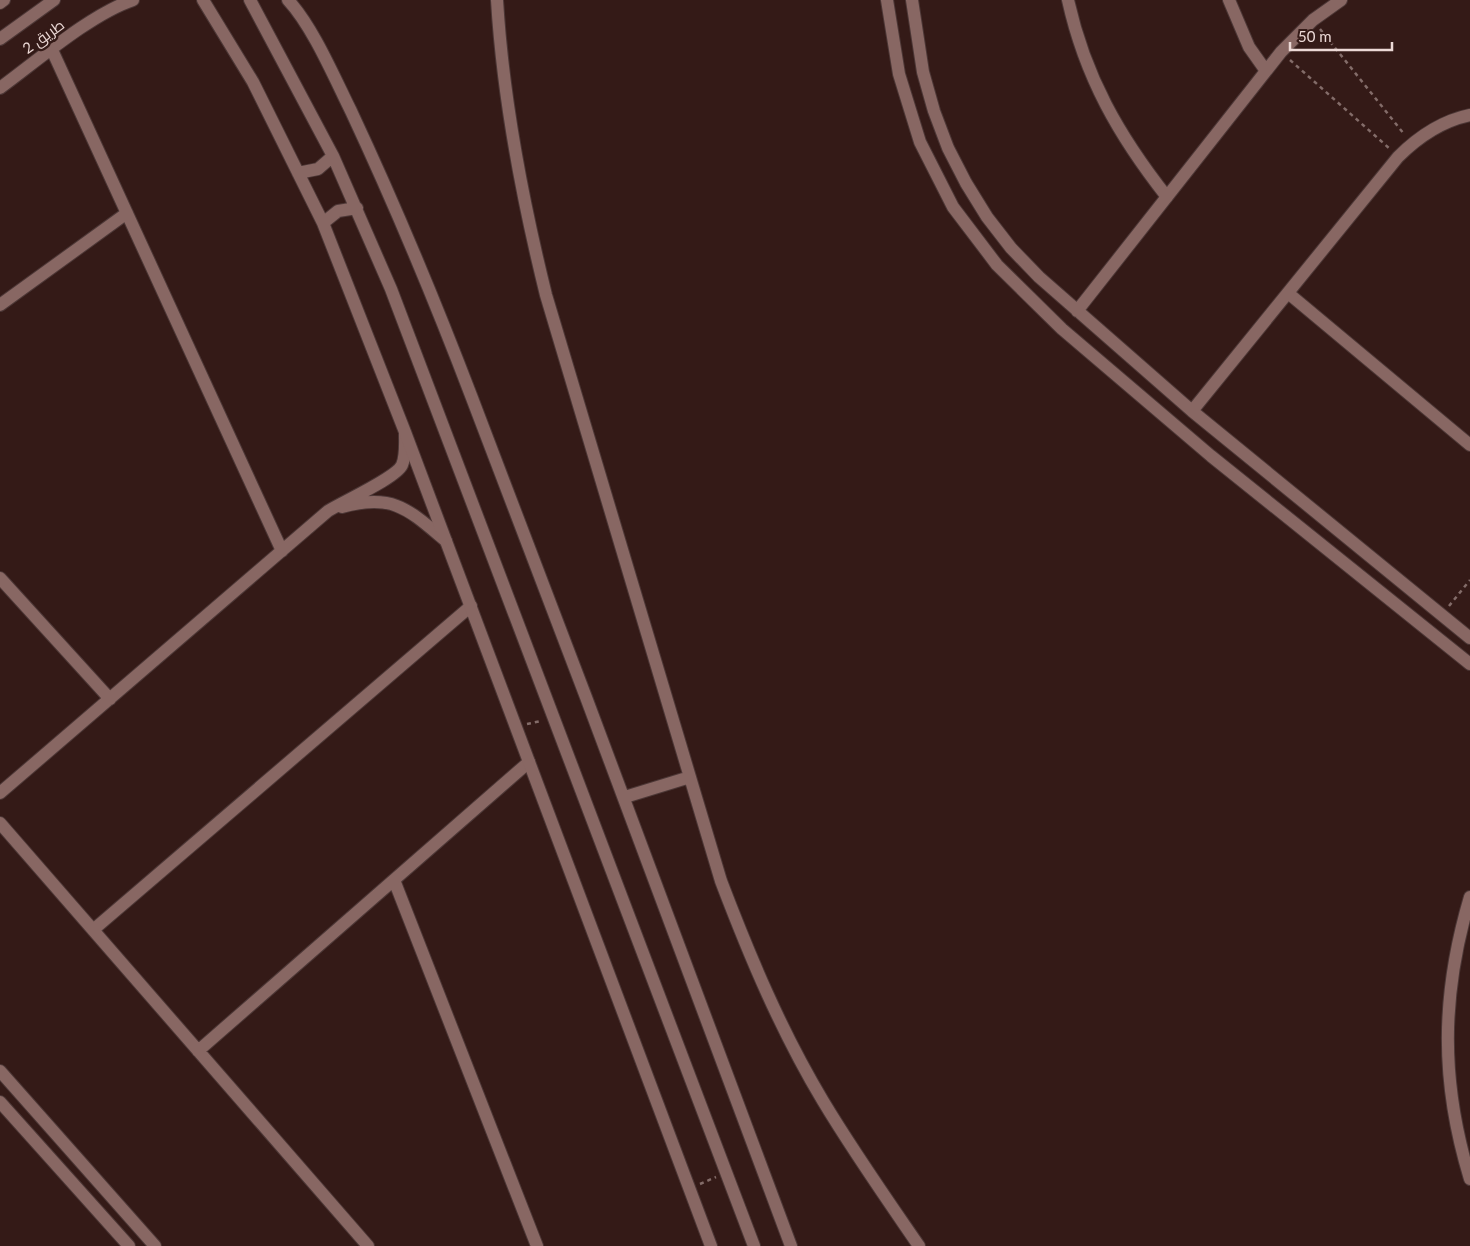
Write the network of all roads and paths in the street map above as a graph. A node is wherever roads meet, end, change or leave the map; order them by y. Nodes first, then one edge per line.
1 (4, 0) edge
2 (54, 0) edge
3 (133, 0) edge
4 (203, 0) edge
5 (250, 0) edge
6 (288, 0) edge
7 (496, 0) edge
8 (888, 0) edge
9 (912, 0) edge
10 (1068, 0) edge
11 (1229, 0) edge
12 (1341, 0) edge
13 (0, 3) edge
14 (1313, 20) junction
15 (0, 39) edge
16 (52, 50) junction
17 (1281, 52) junction
18 (1266, 71) junction
19 (0, 88) edge
20 (1470, 115) edge
21 (1412, 143) junction
22 (333, 156) junction
23 (1398, 157) junction
24 (298, 173) junction
25 (1167, 198) junction
26 (357, 208) junction
27 (127, 212) junction
28 (323, 223) junction
29 (1288, 293) junction
30 (0, 305) edge
31 (1078, 311) junction
32 (1192, 411) junction
33 (405, 432) junction
34 (1470, 445) edge
35 (328, 511) junction
36 (446, 541) junction
37 (282, 551) junction
38 (0, 578) edge
39 (1470, 580) edge
40 (471, 606) junction
41 (1442, 616) junction
42 (1470, 638) edge
43 (1470, 664) edge
44 (110, 699) junction
45 (554, 718) junction
46 (516, 727) junction
47 (529, 762) junction
48 (690, 777) junction
49 (0, 793) edge
50 (625, 797) junction
51 (0, 823) edge
52 (394, 880) junction
53 (1470, 897) edge
54 (93, 930) junction
55 (198, 1051) junction
56 (0, 1071) edge
57 (0, 1102) edge
58 (727, 1173) junction
59 (1470, 1179) edge
60 (689, 1188) junction
61 (116, 1202) junction
62 (102, 1215) junction
63 (129, 1246) edge
64 (155, 1246) edge
65 (368, 1246) edge
66 (537, 1246) edge
67 (711, 1246) edge
68 (754, 1246) edge
69 (792, 1246) edge
70 (920, 1246) edge

1 - 13 street
2 - 15 street, طريق 2
3 - 16 street, طريق 2
4 - 24 street
5 - 22 street
6 - 50 street
7 - 48 street
8 - 43 street
9 - 31 street
10 - 25 street
11 - 18 street
12 - 14 street
14 - 17 street
14 - 21 path
16 - 19 street, طريق 2
16 - 27 street
17 - 18 street
17 - 23 path
18 - 25 street
20 - 21 street
21 - 23 street
22 - 24 street
22 - 26 street
23 - 29 street
24 - 28 street
25 - 31 street
26 - 28 street
26 - 45 street
27 - 30 street
27 - 37 street
28 - 33 street
29 - 32 street
29 - 34 street
31 - 32 street
32 - 41 street
33 - 35 street
33 - 36 street
35 - 36 street
35 - 37 street
36 - 40 street
37 - 44 street
38 - 44 street
39 - 41 path
40 - 46 street
40 - 54 street
41 - 42 street
44 - 49 street
45 - 46 path
45 - 58 street
46 - 47 street
47 - 52 street
47 - 60 street
48 - 50 street
48 - 70 street
50 - 69 street
51 - 54 street
52 - 55 street
52 - 66 street
53 - 59 street
54 - 55 street
55 - 65 street
56 - 61 street
57 - 62 street
58 - 60 path
58 - 68 street
60 - 67 street
61 - 62 street
61 - 64 street
62 - 63 street

